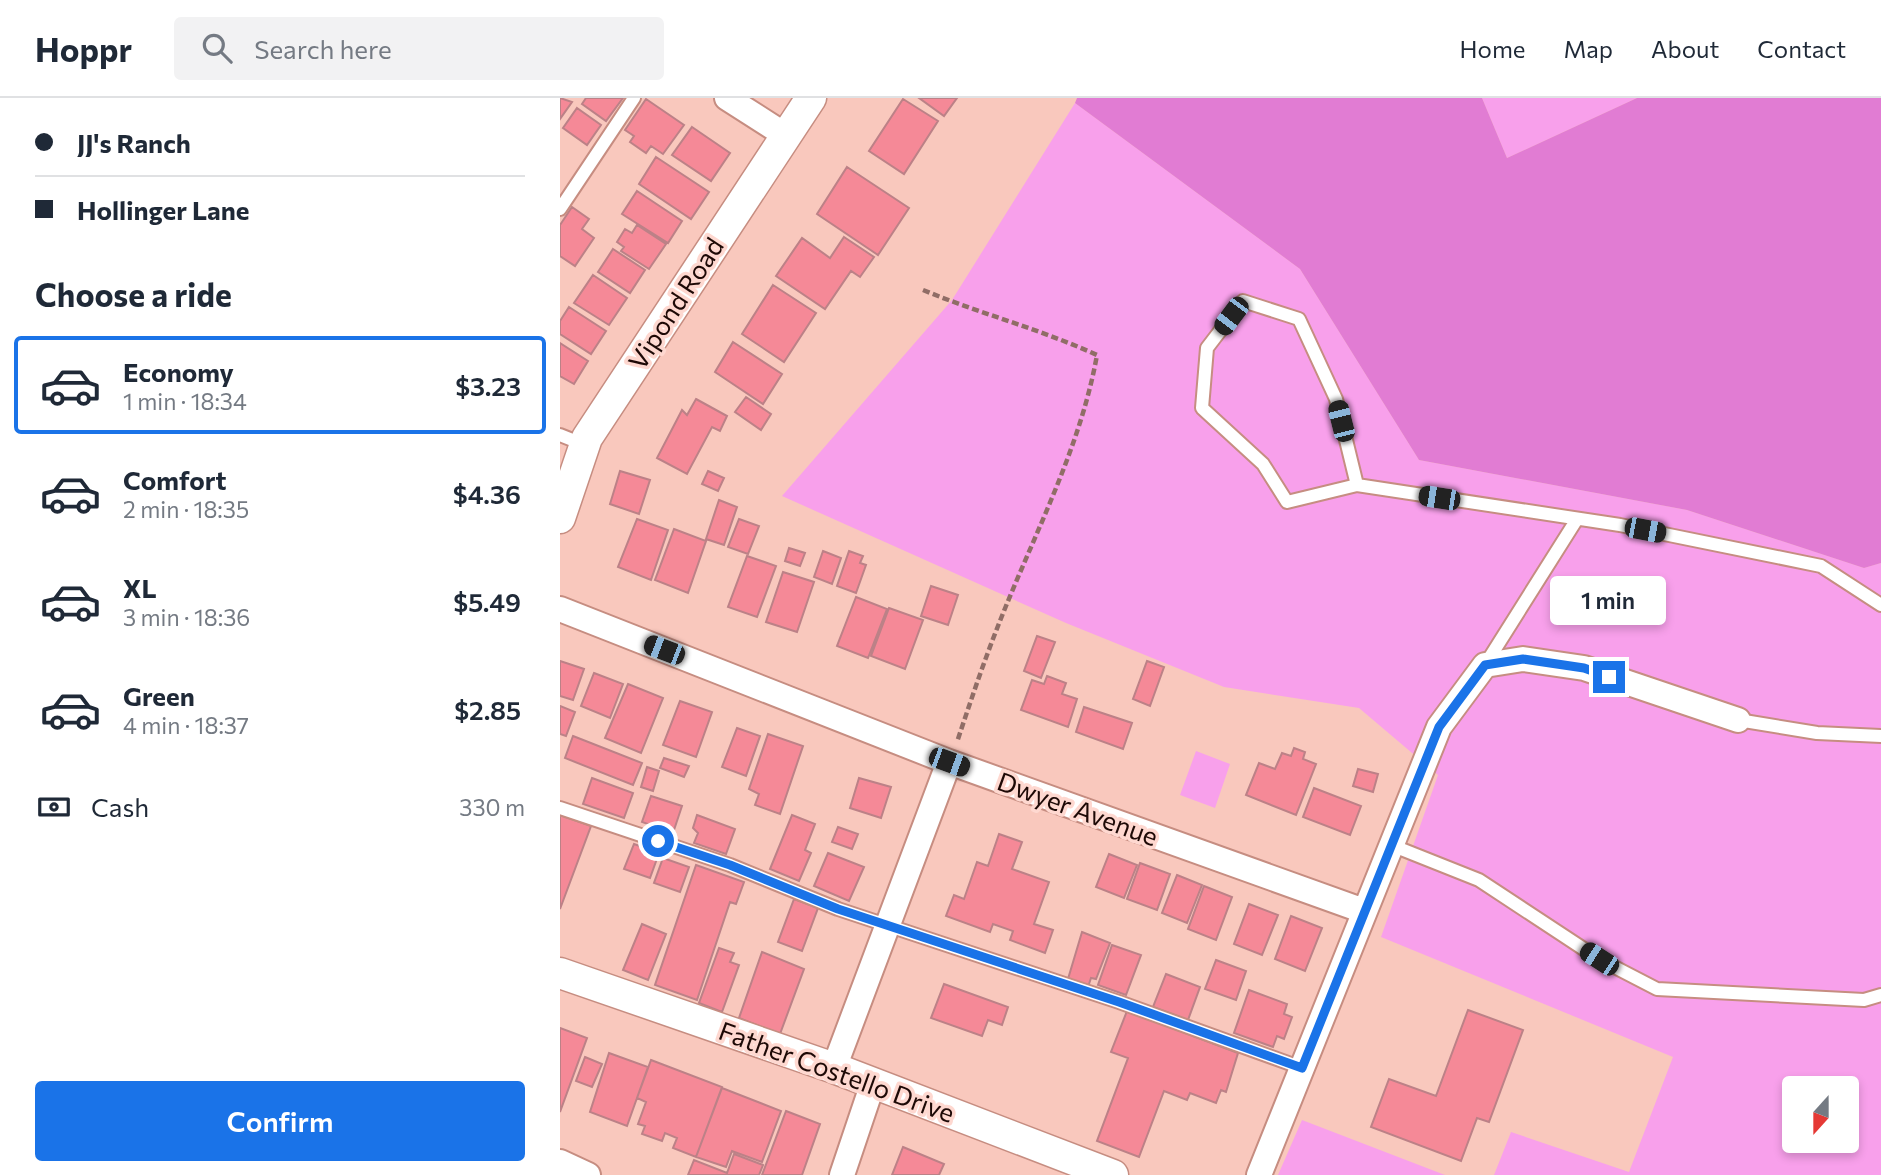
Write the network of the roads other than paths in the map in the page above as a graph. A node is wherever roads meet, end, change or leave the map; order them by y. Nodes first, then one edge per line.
1 (634, 98) edge
2 (727, 98) edge
3 (811, 98) edge
4 (785, 135) junction
5 (560, 209) edge
6 (572, 440) edge
7 (1357, 485) junction
8 (560, 518) edge
9 (1577, 519) junction
10 (1881, 605) edge
11 (560, 609) edge
12 (1485, 665) junction
13 (1738, 720) joint
14 (1881, 736) edge
15 (949, 762) junction
16 (560, 808) edge
17 (1391, 845) junction
18 (1364, 912) junction
19 (886, 923) junction
20 (560, 973) edge
21 (1881, 995) edge
22 (834, 1068) junction
23 (1302, 1068) junction
24 (873, 1083) junction
25 (560, 1162) edge
26 (588, 1175) edge
27 (842, 1175) edge
28 (1113, 1175) edge
29 (1259, 1175) edge

1 - 5 lane
2 - 4 street
3 - 4 street, Vipond Road
4 - 6 street, Vipond Road
6 - 8 street, Vipond Road
7 - 7 lane
7 - 9 lane
9 - 10 lane
9 - 12 lane
11 - 15 street, Dwyer Avenue
12 - 13 street
12 - 17 street
13 - 14 lane
15 - 18 street, Dwyer Avenue
15 - 19 street
16 - 19 lane
17 - 18 street
17 - 21 lane
18 - 23 street
19 - 22 street
19 - 23 lane
20 - 22 street, Father Costello Drive
22 - 24 street, Father Costello Drive
23 - 29 street
24 - 27 street
24 - 28 street, Father Costello Drive
25 - 26 street

